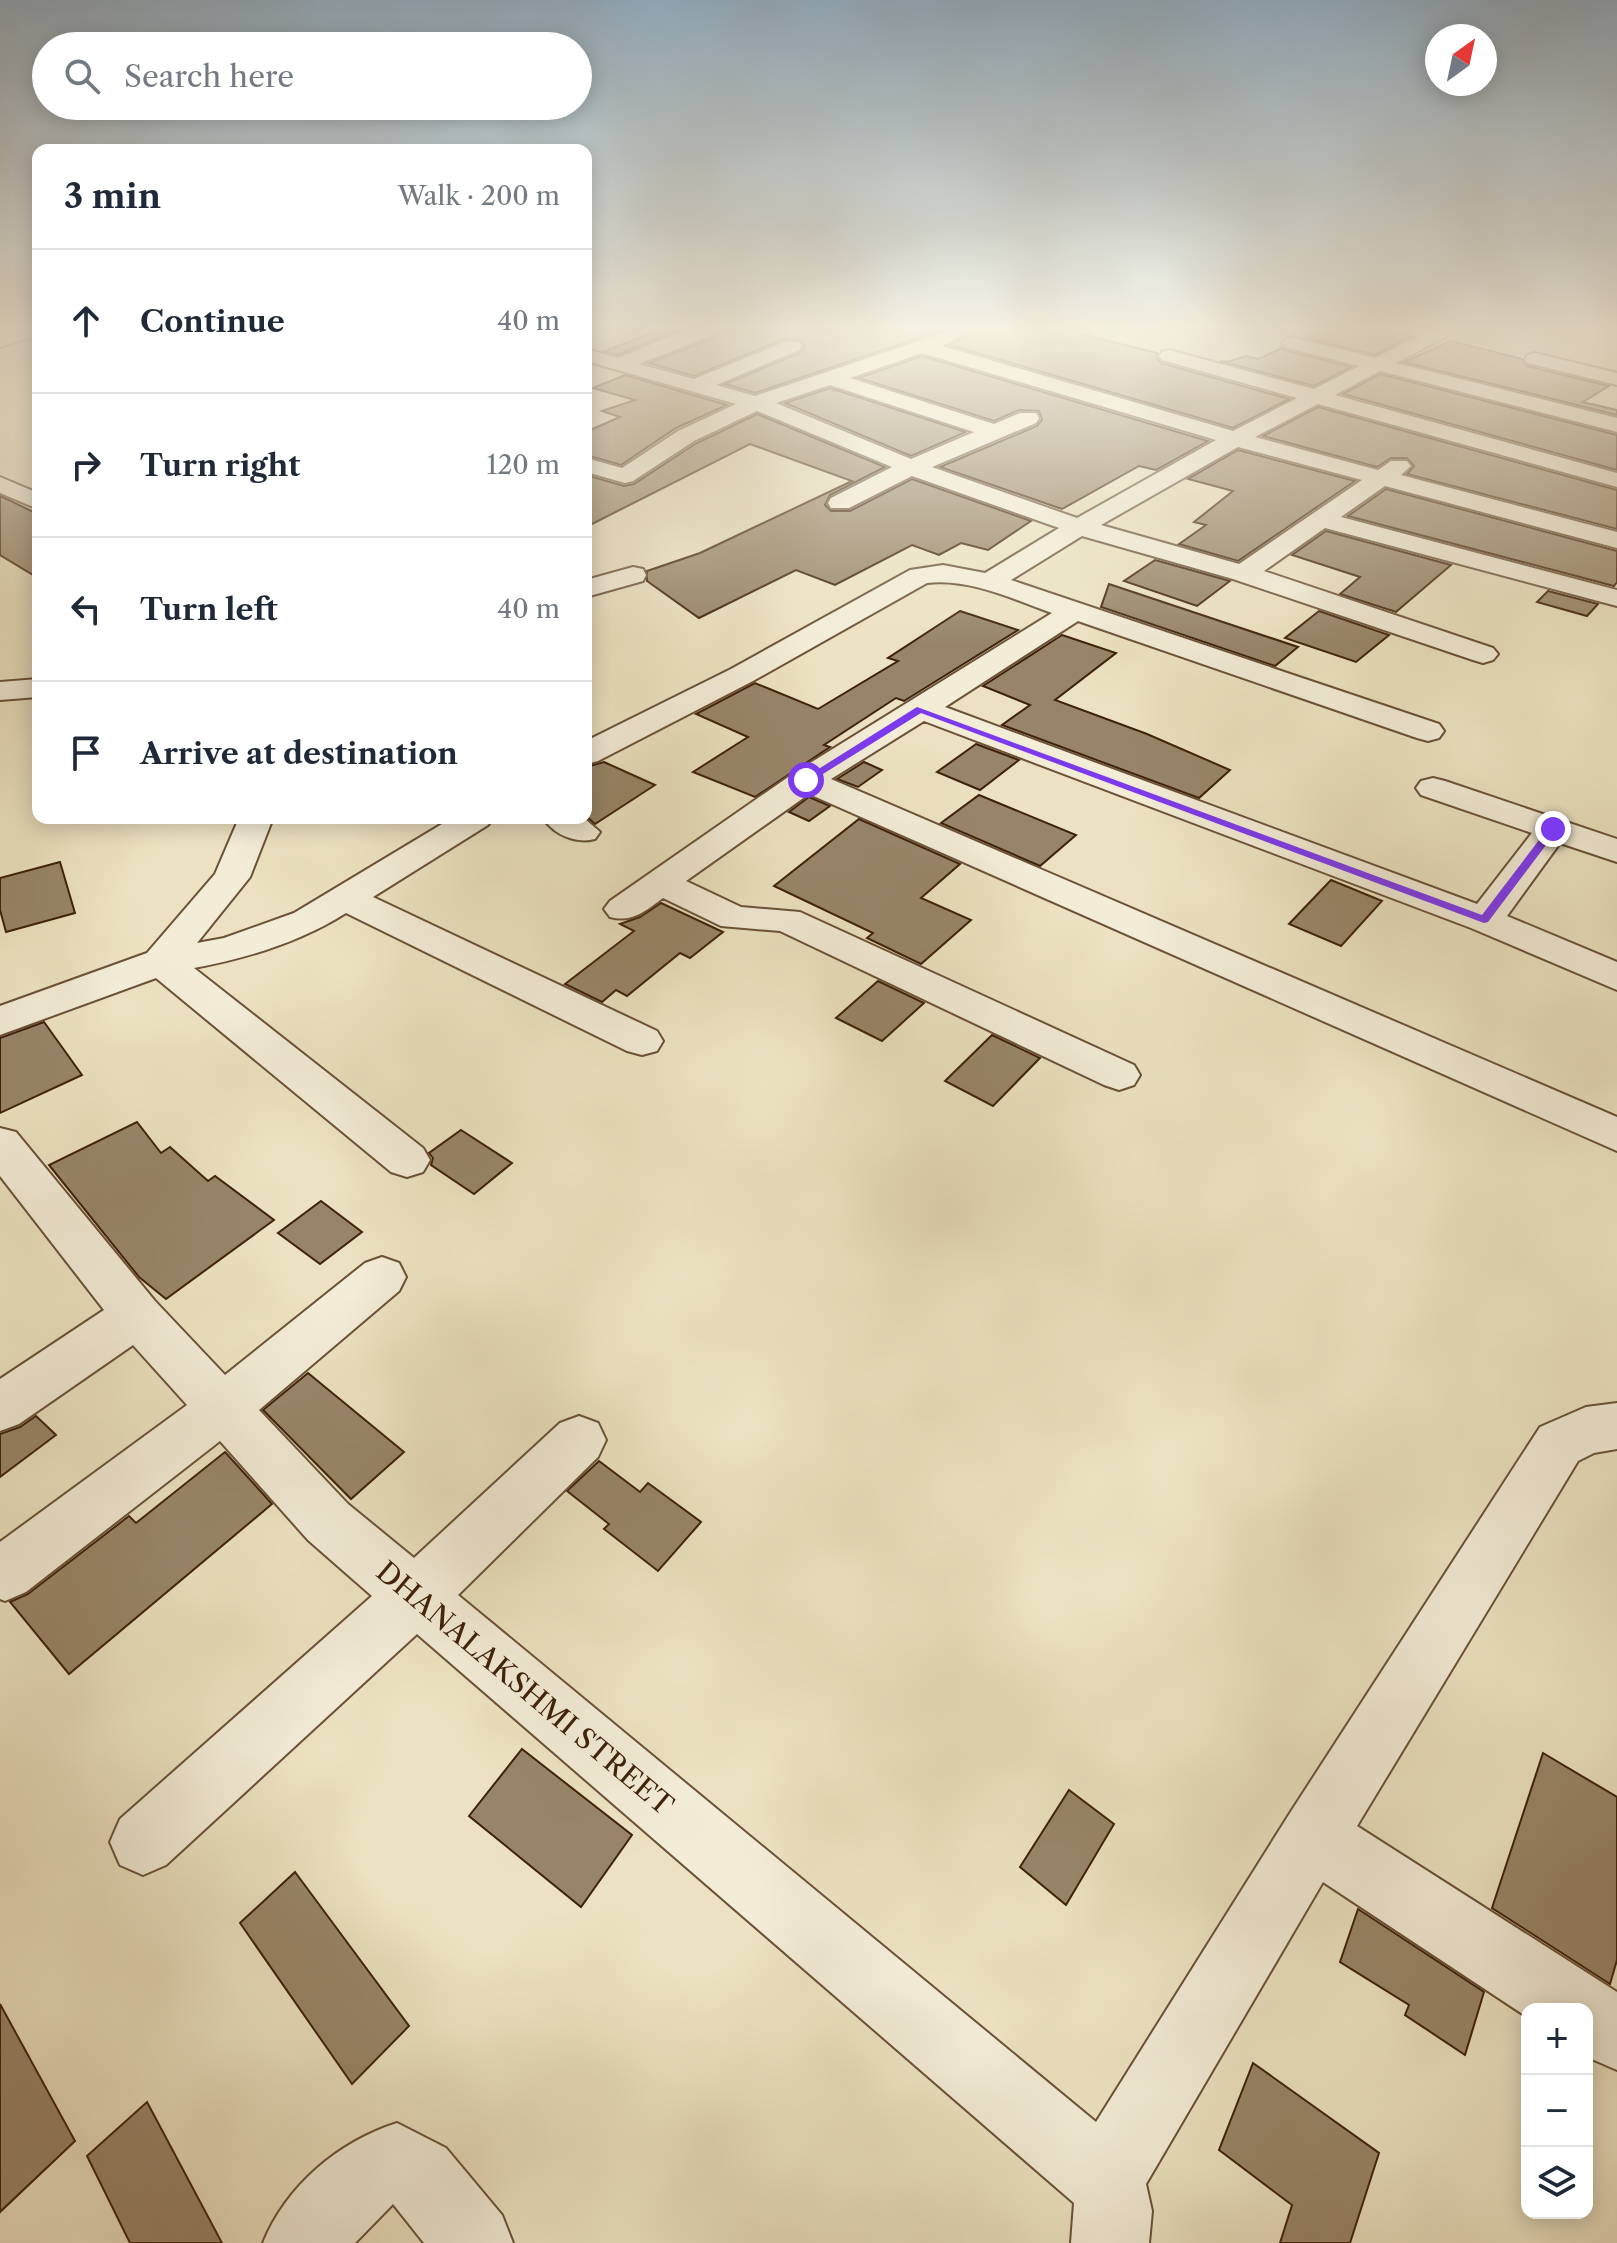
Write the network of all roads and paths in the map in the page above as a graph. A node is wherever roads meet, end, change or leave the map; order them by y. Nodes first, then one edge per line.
1 (689, 435) edge
2 (833, 435) edge
3 (989, 435) edge
4 (1220, 435) edge
5 (1243, 435) edge
6 (1445, 435) edge
7 (1453, 435) edge
8 (1235, 439) junction
9 (592, 467) edge
10 (911, 467) junction
11 (625, 476) junction
12 (1383, 478) junction
13 (1617, 480) edge
14 (0, 484) edge
15 (599, 490) dead end
16 (32, 499) edge
17 (840, 503) dead end
18 (1321, 519) junction
19 (1079, 527) junction
20 (1617, 540) edge
21 (1243, 573) junction
22 (633, 575) dead end
23 (989, 582) junction
24 (592, 587) edge
25 (1617, 598) edge
26 (1073, 612) junction
27 (1483, 654) dead end
28 (32, 688) edge
29 (0, 691) edge
30 (921, 709) junction
31 (1428, 731) dead end
32 (592, 751) edge
33 (806, 780) junction
34 (1433, 788) dead end
35 (254, 824) edge
36 (466, 824) edge
37 (1553, 829) junction
38 (1617, 851) edge
39 (662, 884) junction
40 (345, 898) junction
41 (623, 909) dead end
42 (1484, 920) junction
43 (161, 962) junction
44 (1617, 977) edge
45 (0, 1021) edge
46 (642, 1041) dead end
47 (1119, 1075) dead end
48 (1617, 1135) edge
49 (0, 1144) edge
50 (407, 1160) dead end
51 (382, 1277) dead end
52 (137, 1315) junction
53 (0, 1408) edge
54 (223, 1408) junction
55 (1617, 1426) edge
56 (579, 1440) dead end
57 (5, 1573) dead end
58 (416, 1596) junction
59 (1313, 1836) junction
60 (143, 1842) dead end
61 (1570, 2003) edge
62 (1593, 2019) edge
63 (1617, 2034) edge
64 (1107, 2211) edge
65 (302, 2243) edge
66 (474, 2243) edge

1 - 11 street
2 - 10 street
3 - 10 street
4 - 8 street
5 - 8 street
6 - 12 street
7 - 13 street
8 - 12 street
8 - 19 street
9 - 11 street
10 - 17 street
10 - 19 street
11 - 15 street
12 - 18 street
12 - 20 street
14 - 16 street
18 - 21 street
18 - 25 street
19 - 21 street
19 - 23 street
21 - 27 street
22 - 24 street
23 - 26 street
23 - 32 street
26 - 30 street
26 - 31 street
28 - 29 street
30 - 33 street
30 - 42 street
33 - 39 street
33 - 48 street
34 - 37 street
35 - 43 street
36 - 40 street
37 - 38 street
37 - 42 street
39 - 41 street
39 - 47 street
40 - 43 street
40 - 46 street
42 - 44 street
43 - 45 street
43 - 50 street
49 - 52 street, DHANALAKSHMI STREET
51 - 54 street
52 - 53 street
52 - 54 street, DHANALAKSHMI STREET
54 - 57 street
54 - 58 street, DHANALAKSHMI STREET
55 - 59 street
56 - 58 street
58 - 60 street
58 - 64 street, DHANALAKSHMI STREET
59 - 61 street
59 - 64 street
62 - 63 street
65 - 66 street

